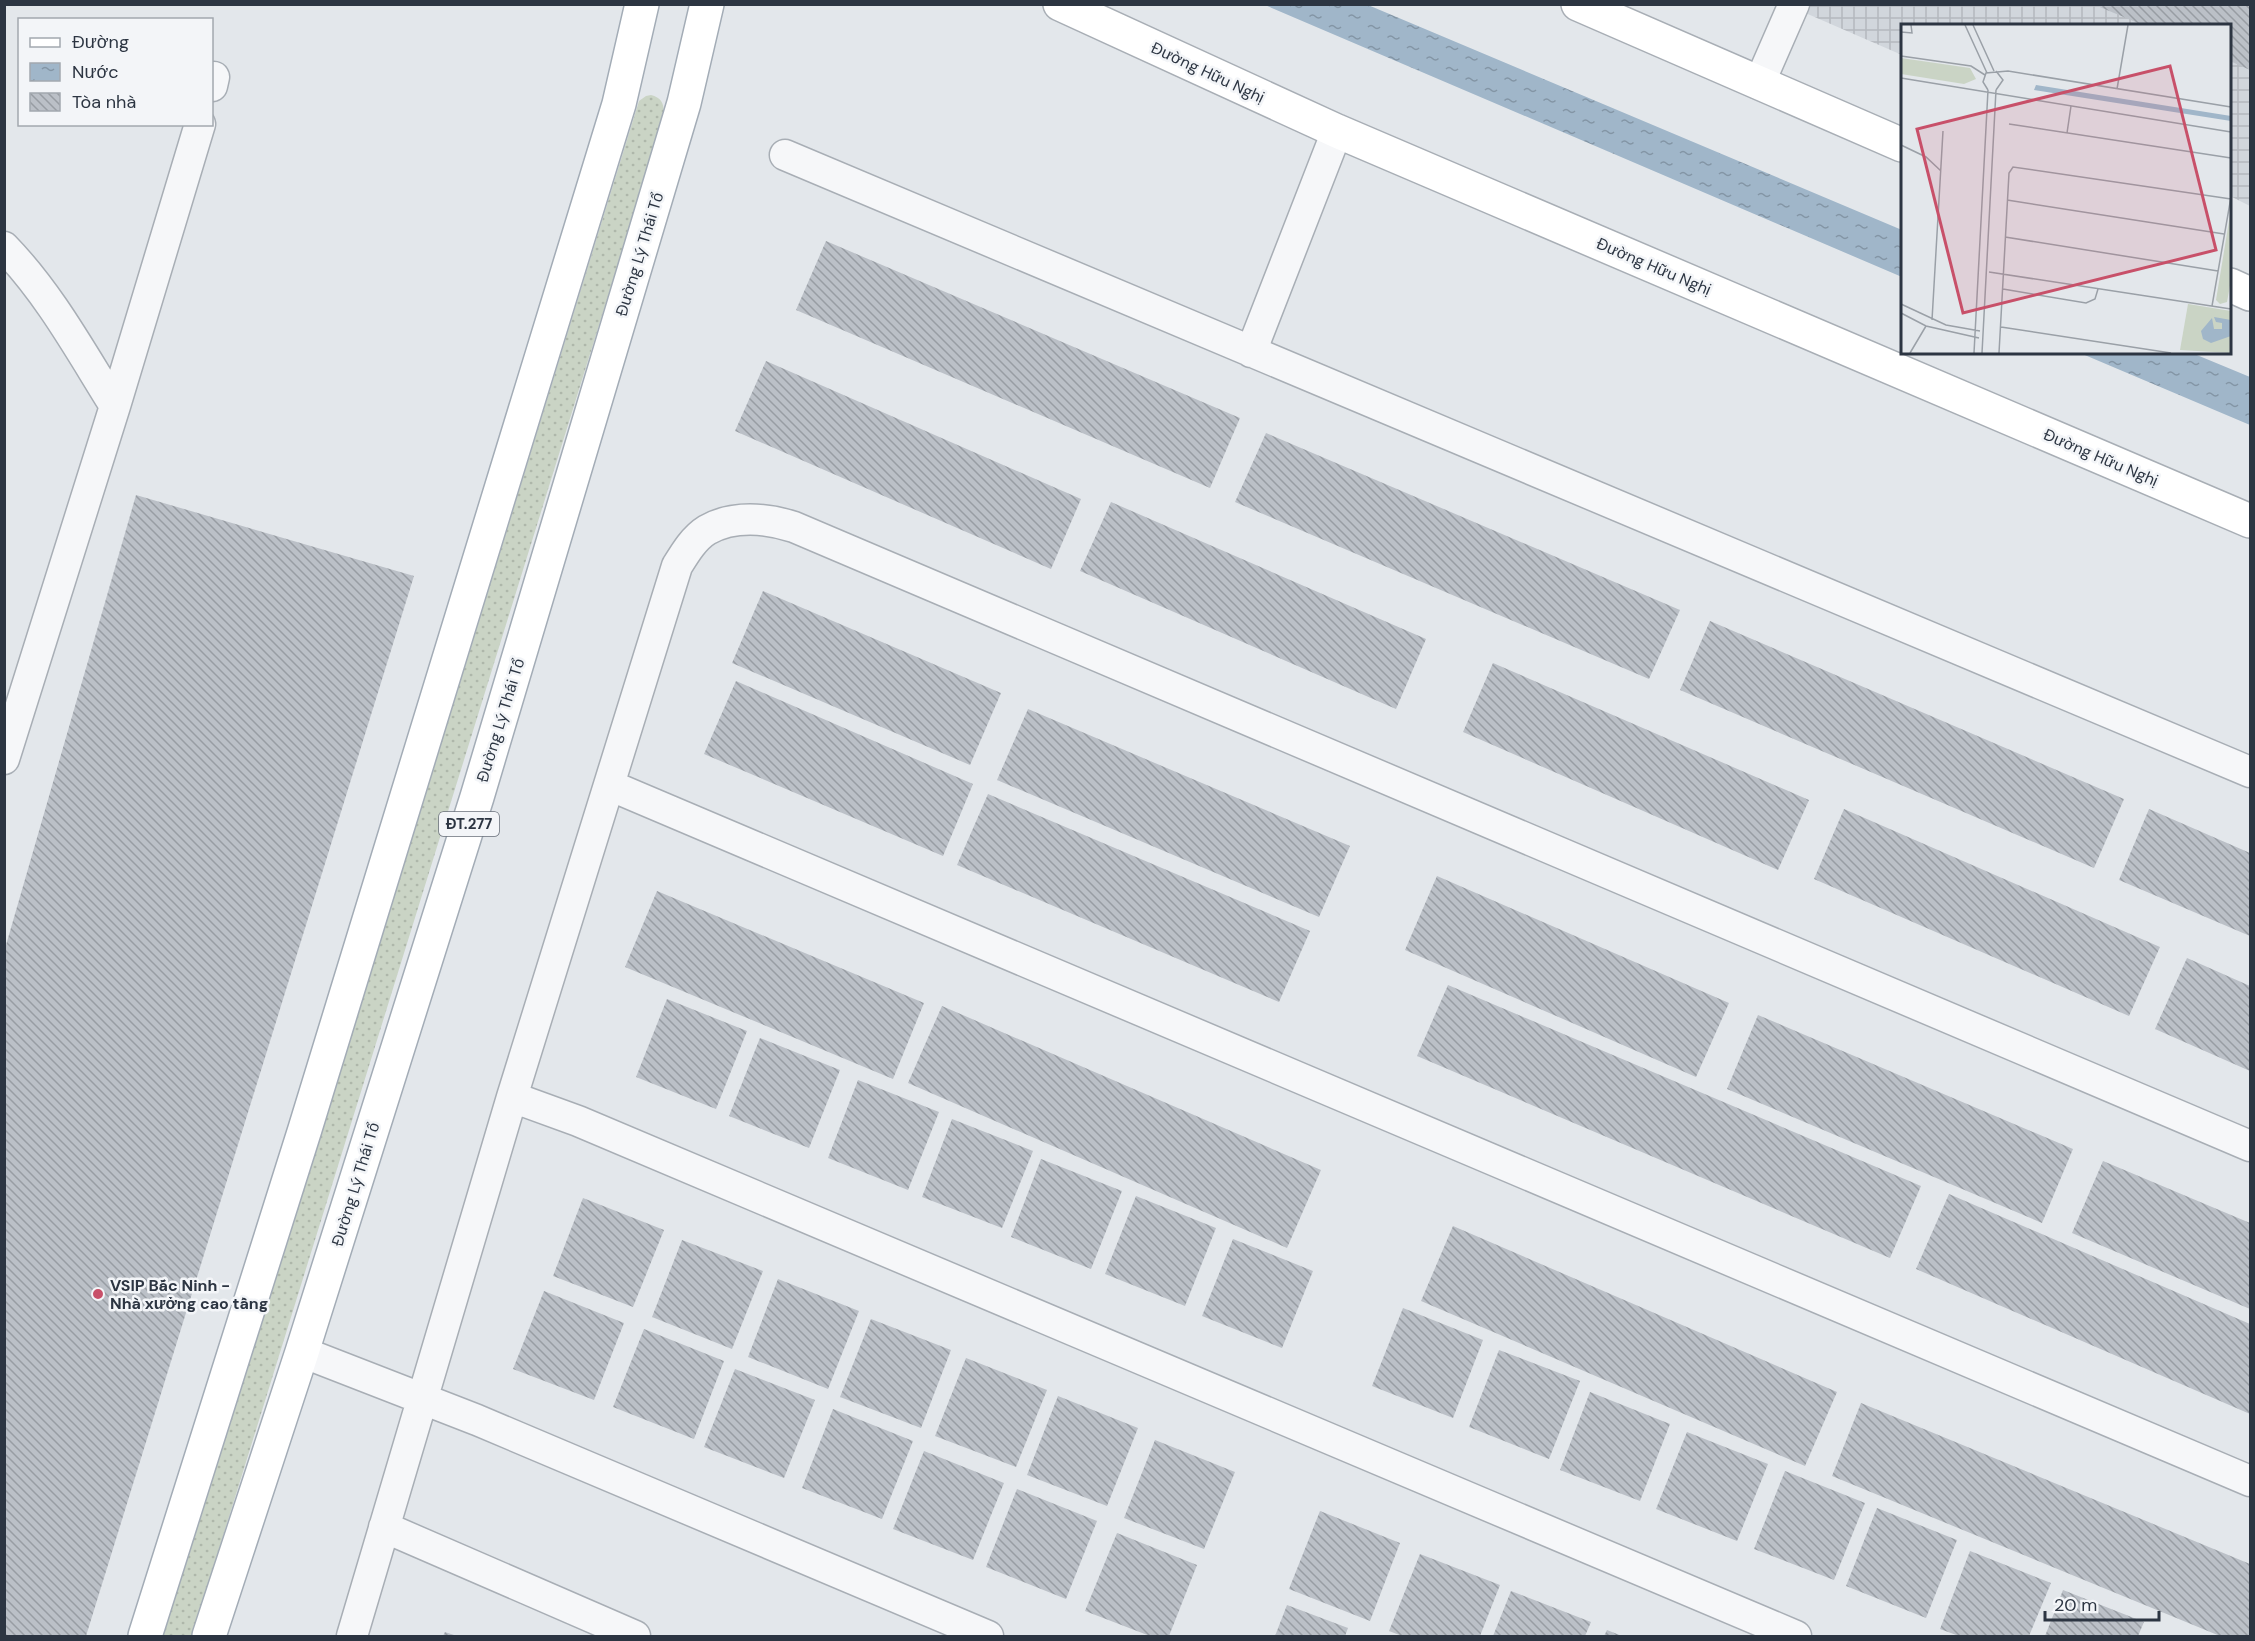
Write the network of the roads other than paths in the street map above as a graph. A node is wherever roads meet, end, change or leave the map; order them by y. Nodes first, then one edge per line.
1 (642, 4) edge
2 (707, 4) edge
3 (1060, 4) edge
4 (1578, 4) edge
5 (1794, 4) edge
6 (1759, 84) junction
7 (199, 126) edge
8 (1337, 131) junction
9 (1901, 145) edge
10 (785, 155) dead end
11 (4, 247) edge
12 (2231, 286) edge
13 (2250, 294) edge
14 (1251, 352) junction
15 (115, 406) junction
16 (2250, 521) edge
17 (4, 759) edge
18 (2250, 772) edge
19 (609, 785) junction
20 (512, 1097) junction
21 (2250, 1146) edge
22 (302, 1353) junction
23 (422, 1399) junction
24 (2250, 1480) edge
25 (384, 1527) junction
26 (145, 1636) edge
27 (209, 1636) edge
28 (352, 1636) edge
29 (635, 1636) edge
30 (988, 1636) edge
31 (1796, 1636) edge

1 - 26 main road
2 - 22 main road, Đường Lý Thái Tổ / ĐT.277
3 - 8 main road, Đường Hữu Nghị
4 - 6 main road
5 - 6 street
6 - 9 main road
7 - 15 street
8 - 14 street
8 - 16 main road, Đường Hữu Nghị
10 - 14 street
11 - 15 street
12 - 13 main road
14 - 18 street
15 - 17 street
19 - 20 street
19 - 21 street
19 - 24 street
20 - 23 street
20 - 31 street
22 - 23 street
22 - 27 main road, Đường Lý Thái Tổ / ĐT.277
23 - 25 street
23 - 30 street
25 - 28 street
25 - 29 street

